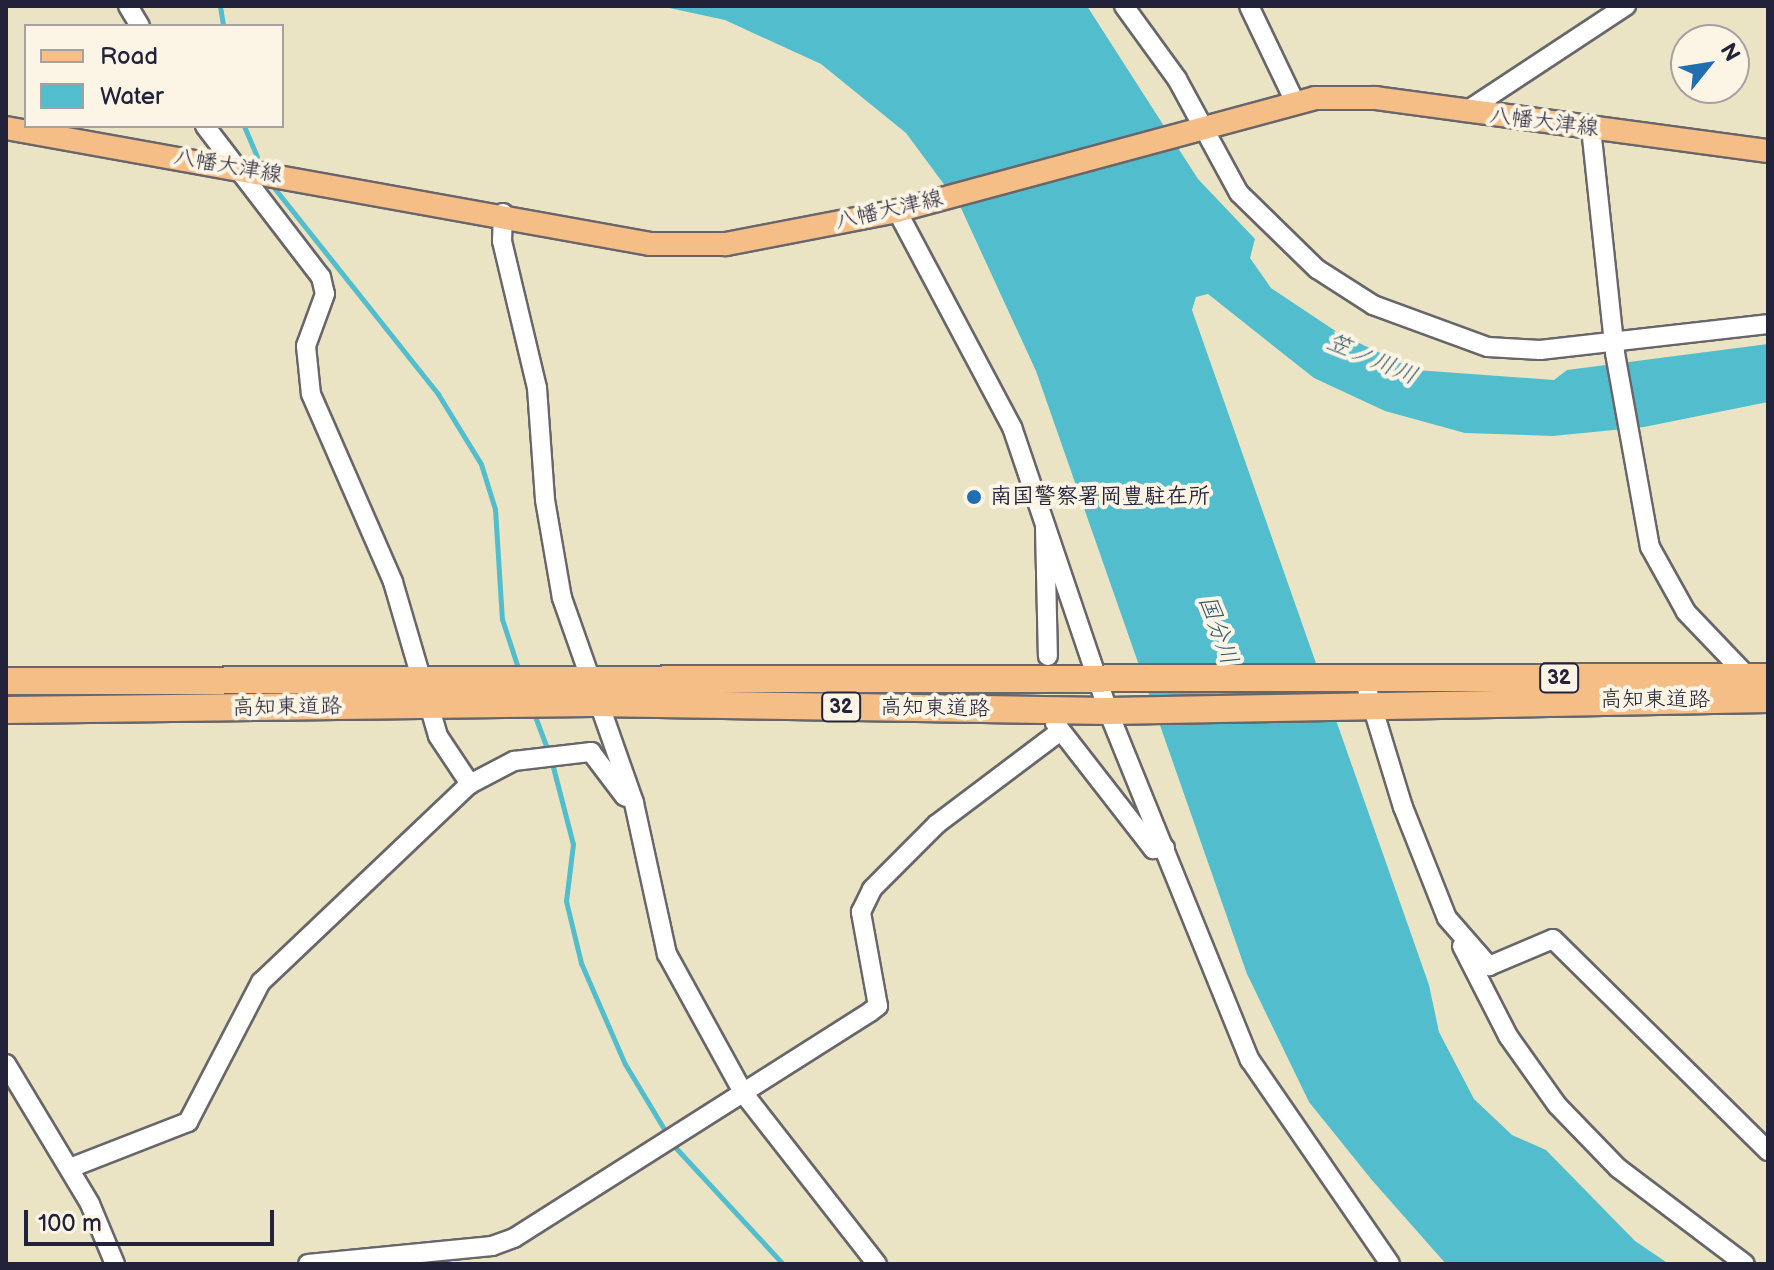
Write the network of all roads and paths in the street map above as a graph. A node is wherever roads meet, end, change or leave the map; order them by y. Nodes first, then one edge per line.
1 (128, 6) edge
2 (1124, 6) edge
3 (1249, 6) edge
4 (1626, 6) edge
5 (139, 24) edge
6 (1295, 102) junction
7 (1465, 112) junction
8 (1199, 124) junction
9 (6, 128) edge
10 (207, 128) edge
11 (1591, 128) junction
12 (1768, 151) edge
13 (236, 167) junction
14 (902, 210) junction
15 (503, 213) junction
16 (1768, 324) edge
17 (1614, 348) junction
18 (1046, 517) junction
19 (1048, 656) dead end
20 (584, 676) junction
21 (1758, 677) edge
22 (419, 678) junction
23 (1106, 679) junction
24 (6, 681) edge
25 (501, 690) junction
26 (554, 690) junction
27 (1361, 690) junction
28 (1768, 699) edge
29 (593, 703) junction
30 (428, 706) junction
31 (6, 710) edge
32 (1117, 710) junction
33 (470, 784) junction
34 (634, 803) junction
35 (1165, 848) junction
36 (1447, 918) junction
37 (1489, 966) junction
38 (1508, 1036) junction
39 (6, 1064) edge
40 (744, 1094) junction
41 (1768, 1151) edge
42 (70, 1168) junction
43 (115, 1264) edge
44 (308, 1264) edge
45 (877, 1264) edge
46 (1390, 1264) edge
47 (1745, 1264) edge

1 - 5 street
2 - 8 street
3 - 6 street
4 - 7 street
6 - 7 main road, 八幡大津線
6 - 8 main road, 八幡大津線
7 - 11 main road, 八幡大津線
8 - 14 main road, 八幡大津線
8 - 17 street
9 - 13 main road, 八幡大津線
10 - 13 street
11 - 12 main road, 八幡大津線
11 - 17 street
13 - 15 main road, 八幡大津線
13 - 22 street
14 - 15 main road, 八幡大津線
14 - 18 street
15 - 20 street
16 - 17 street
17 - 21 street
18 - 19 street
18 - 23 street
20 - 23 highway, 高知東道路 / 32
20 - 26 highway, 高知東道路 / 32
20 - 29 street
21 - 27 highway, 高知東道路 / 32
21 - 28 street
22 - 24 highway, 高知東道路 / 32
22 - 25 highway, 高知東道路 / 32
22 - 30 street
23 - 27 highway, 高知東道路 / 32
23 - 32 street
25 - 26 highway, 高知東道路 / 32
25 - 30 highway, 高知東道路 / 32
26 - 29 highway, 高知東道路 / 32
27 - 28 highway, 高知東道路 / 32
27 - 32 highway, 高知東道路 / 32
27 - 36 street
29 - 32 highway, 高知東道路 / 32
29 - 34 street
30 - 31 highway, 高知東道路 / 32
30 - 33 street
32 - 35 street
33 - 34 street
33 - 42 street
34 - 40 street
35 - 40 street
35 - 46 street
36 - 37 street
36 - 38 street
37 - 38 street
37 - 41 street
38 - 47 street
39 - 42 street
40 - 44 street
40 - 45 street
42 - 43 street

